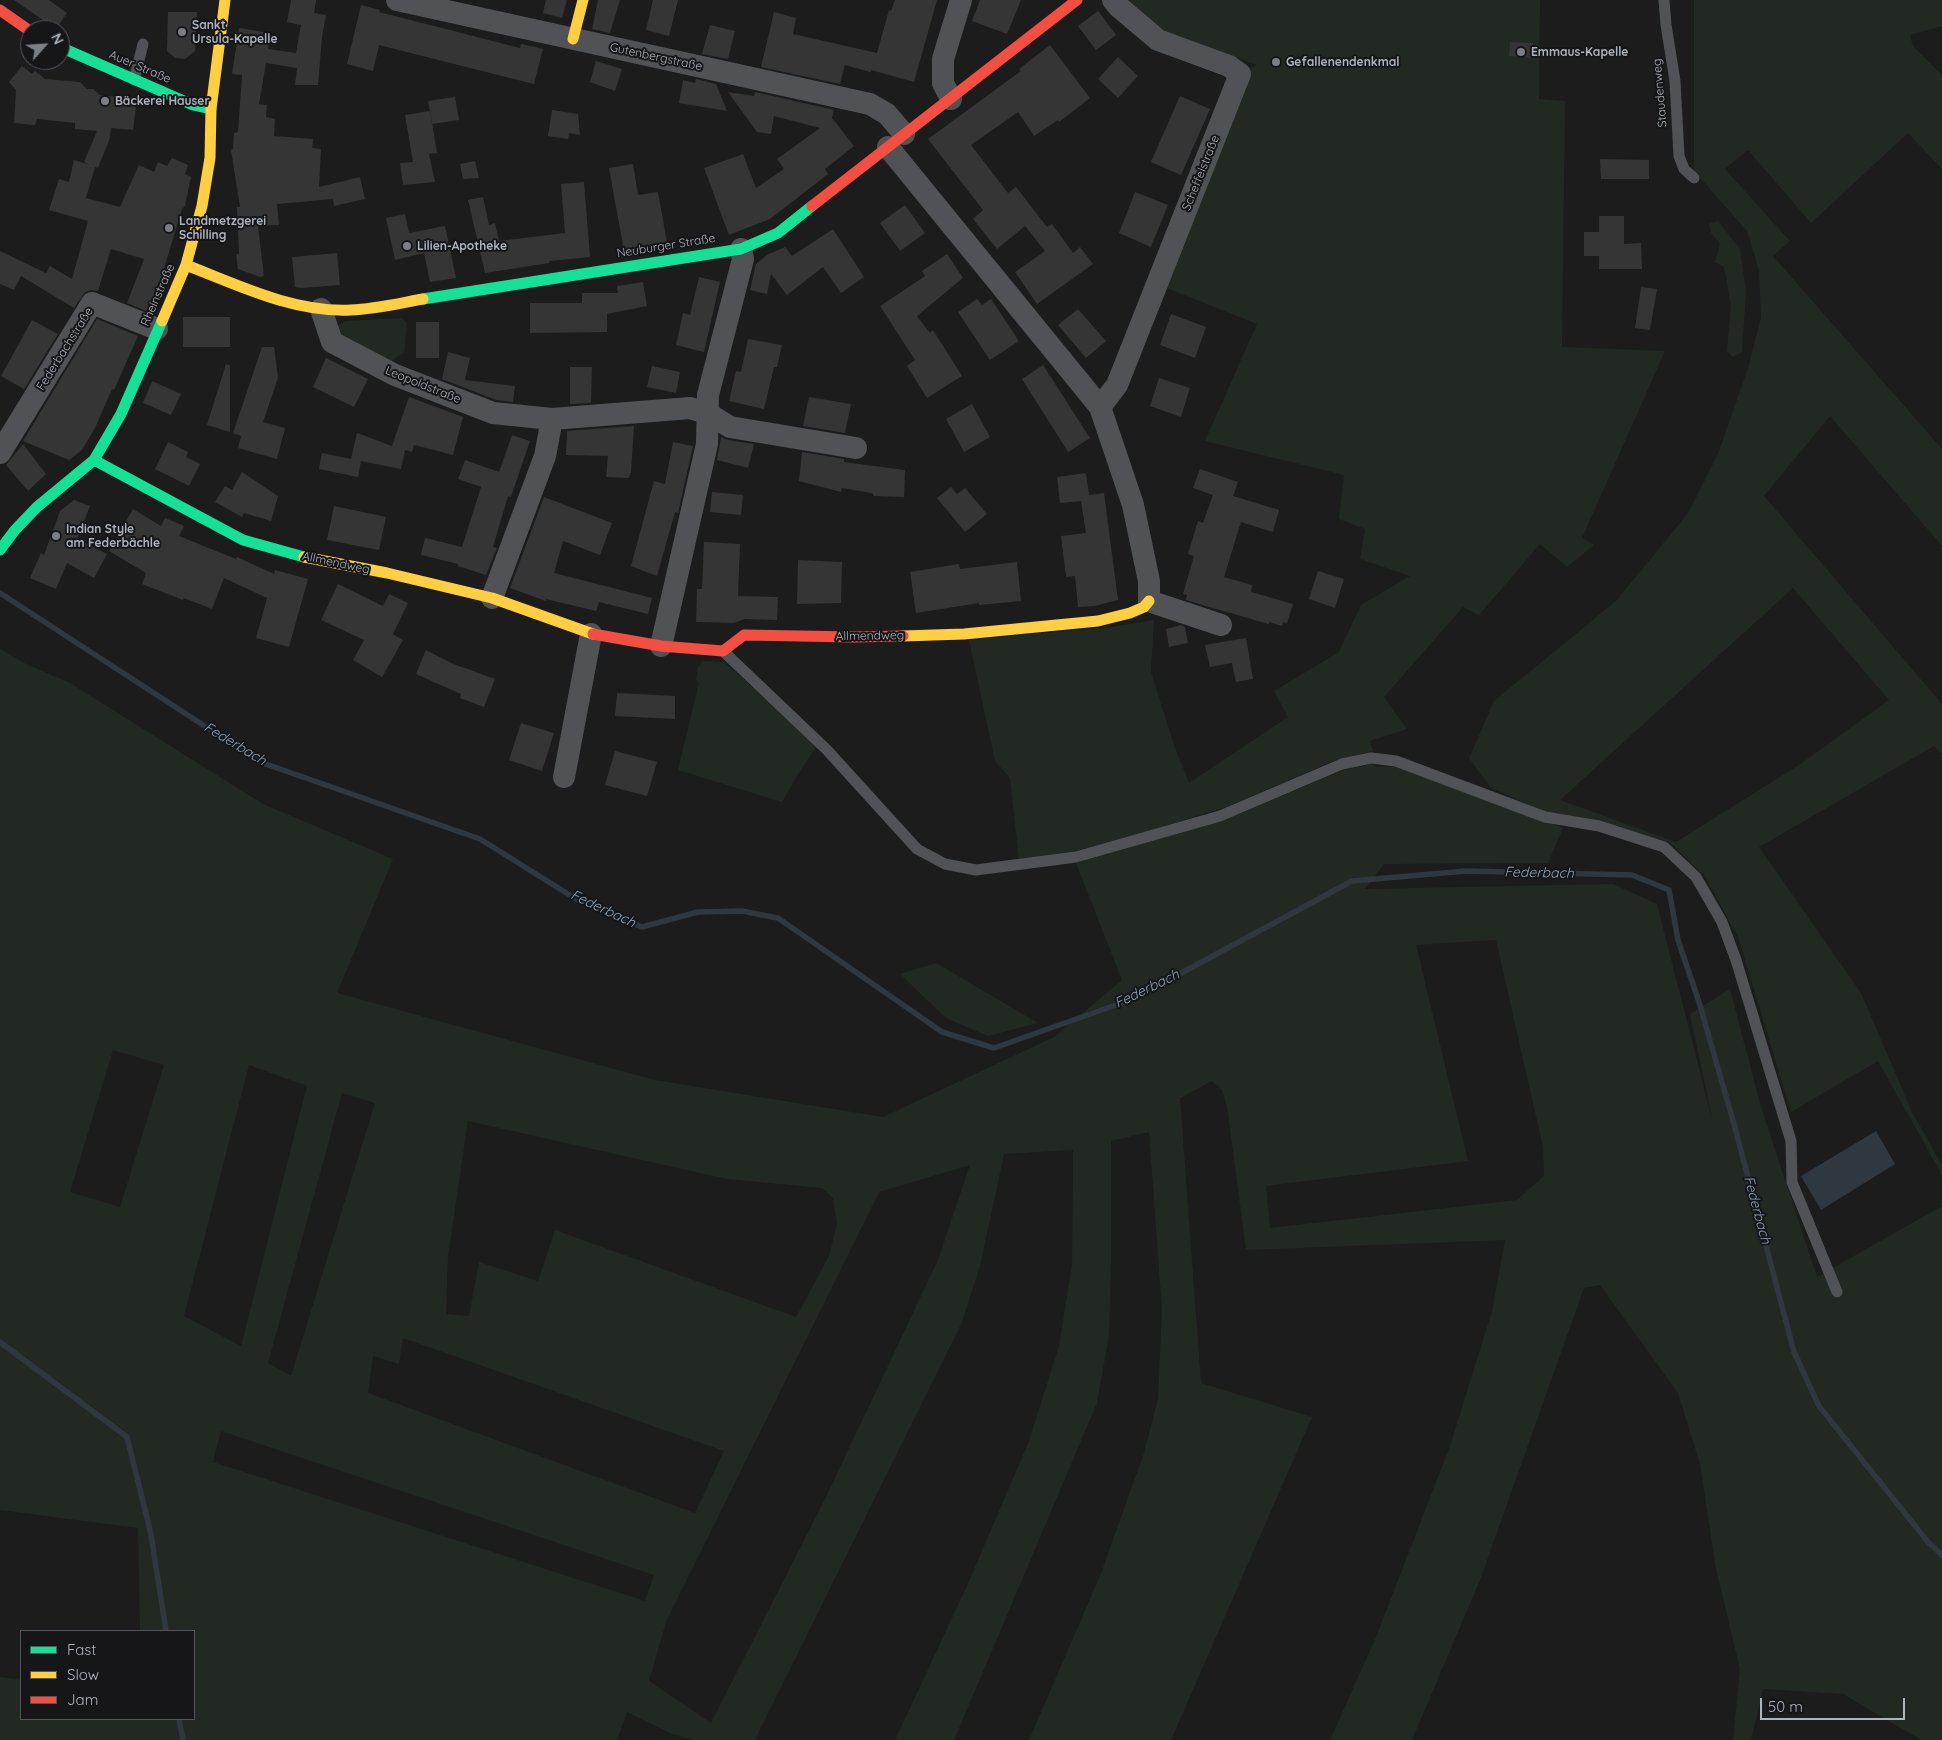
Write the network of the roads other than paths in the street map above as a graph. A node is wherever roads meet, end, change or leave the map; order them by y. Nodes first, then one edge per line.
1 (225, 0) edge
2 (397, 0) edge
3 (583, 0) edge
4 (961, 0) edge
5 (1077, 0) edge
6 (1113, 0) edge
7 (1664, 0) edge
8 (0, 10) edge
9 (20, 24) edge
10 (574, 39) junction
11 (143, 44) dead end
12 (70, 51) edge
13 (134, 80) junction
14 (951, 99) junction
15 (211, 109) junction
16 (896, 141) junction
17 (1694, 178) dead end
18 (741, 249) junction
19 (186, 264) junction
20 (321, 309) junction
21 (157, 329) junction
22 (1100, 407) junction
23 (709, 414) junction
24 (552, 419) junction
25 (856, 448) dead end
26 (0, 453) edge
27 (94, 460) junction
28 (0, 550) edge
29 (492, 598) junction
30 (1149, 601) junction
31 (1221, 625) dead end
32 (591, 634) junction
33 (661, 646) junction
34 (723, 651) junction
35 (564, 777) dead end
36 (1837, 1292) dead end

1 - 15 street, Rheinstraße
2 - 10 street, Gutenbergstraße
3 - 10 street
4 - 14 street
5 - 14 street, Neuburger Straße
6 - 22 street, Scheffelstraße
7 - 17 lane, Staudenweg
8 - 9 street
10 - 16 street, Gutenbergstraße
11 - 13 lane
12 - 13 street, Auer Straße
13 - 15 street, Auer Straße
14 - 16 street, Neuburger Straße
15 - 19 street, Rheinstraße
16 - 18 street, Neuburger Straße
16 - 22 street
18 - 20 street, Neuburger Straße
18 - 23 street
19 - 20 street, Neuburger Straße
19 - 21 street, Rheinstraße
20 - 24 street, Leopoldstraße
21 - 26 street, Federbachstraße
21 - 27 street, Rheinstraße
22 - 30 street
23 - 24 street, Leopoldstraße
23 - 25 street, Leopoldstraße
23 - 33 street
24 - 29 street
27 - 28 street, Rheinstraße
27 - 29 street, Allmendweg
29 - 32 street, Allmendweg
30 - 31 street
30 - 34 street, Allmendweg
32 - 33 street, Allmendweg
32 - 35 street
33 - 34 street, Allmendweg
34 - 36 lane

